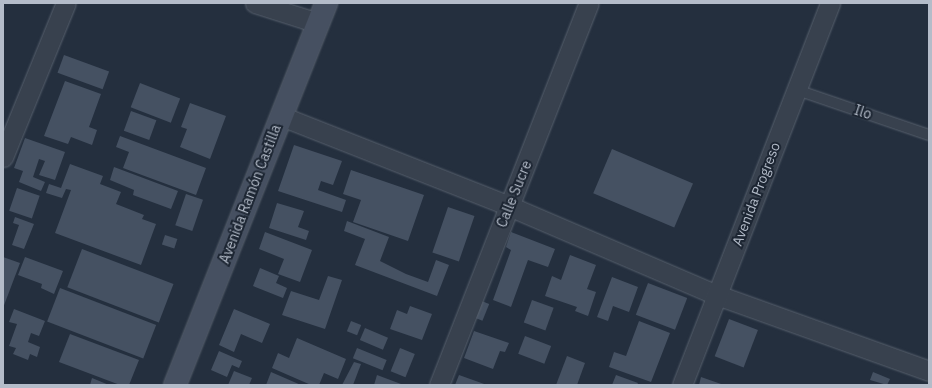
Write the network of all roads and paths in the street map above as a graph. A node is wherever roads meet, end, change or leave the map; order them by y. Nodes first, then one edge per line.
1 (66, 3) edge
2 (255, 3) edge
3 (326, 3) edge
4 (589, 3) edge
5 (830, 3) edge
6 (318, 23) junction
7 (797, 90) junction
8 (281, 116) junction
9 (929, 135) edge
10 (3, 157) edge
11 (509, 206) junction
12 (717, 295) junction
13 (929, 371) edge
14 (175, 385) edge
15 (439, 385) edge
16 (682, 385) edge

1 - 10 street
2 - 6 street
3 - 6 main road, Avenida Ramón Castilla
4 - 11 street, Calle Sucre
5 - 7 street, Avenida Progreso
6 - 8 main road, Avenida Ramón Castilla
7 - 9 lane, Ilo
7 - 12 street, Avenida Progreso
8 - 11 street
8 - 14 main road, Avenida Ramón Castilla
11 - 12 street
11 - 15 street, Calle Sucre
12 - 13 street
12 - 16 street, Avenida Progreso

